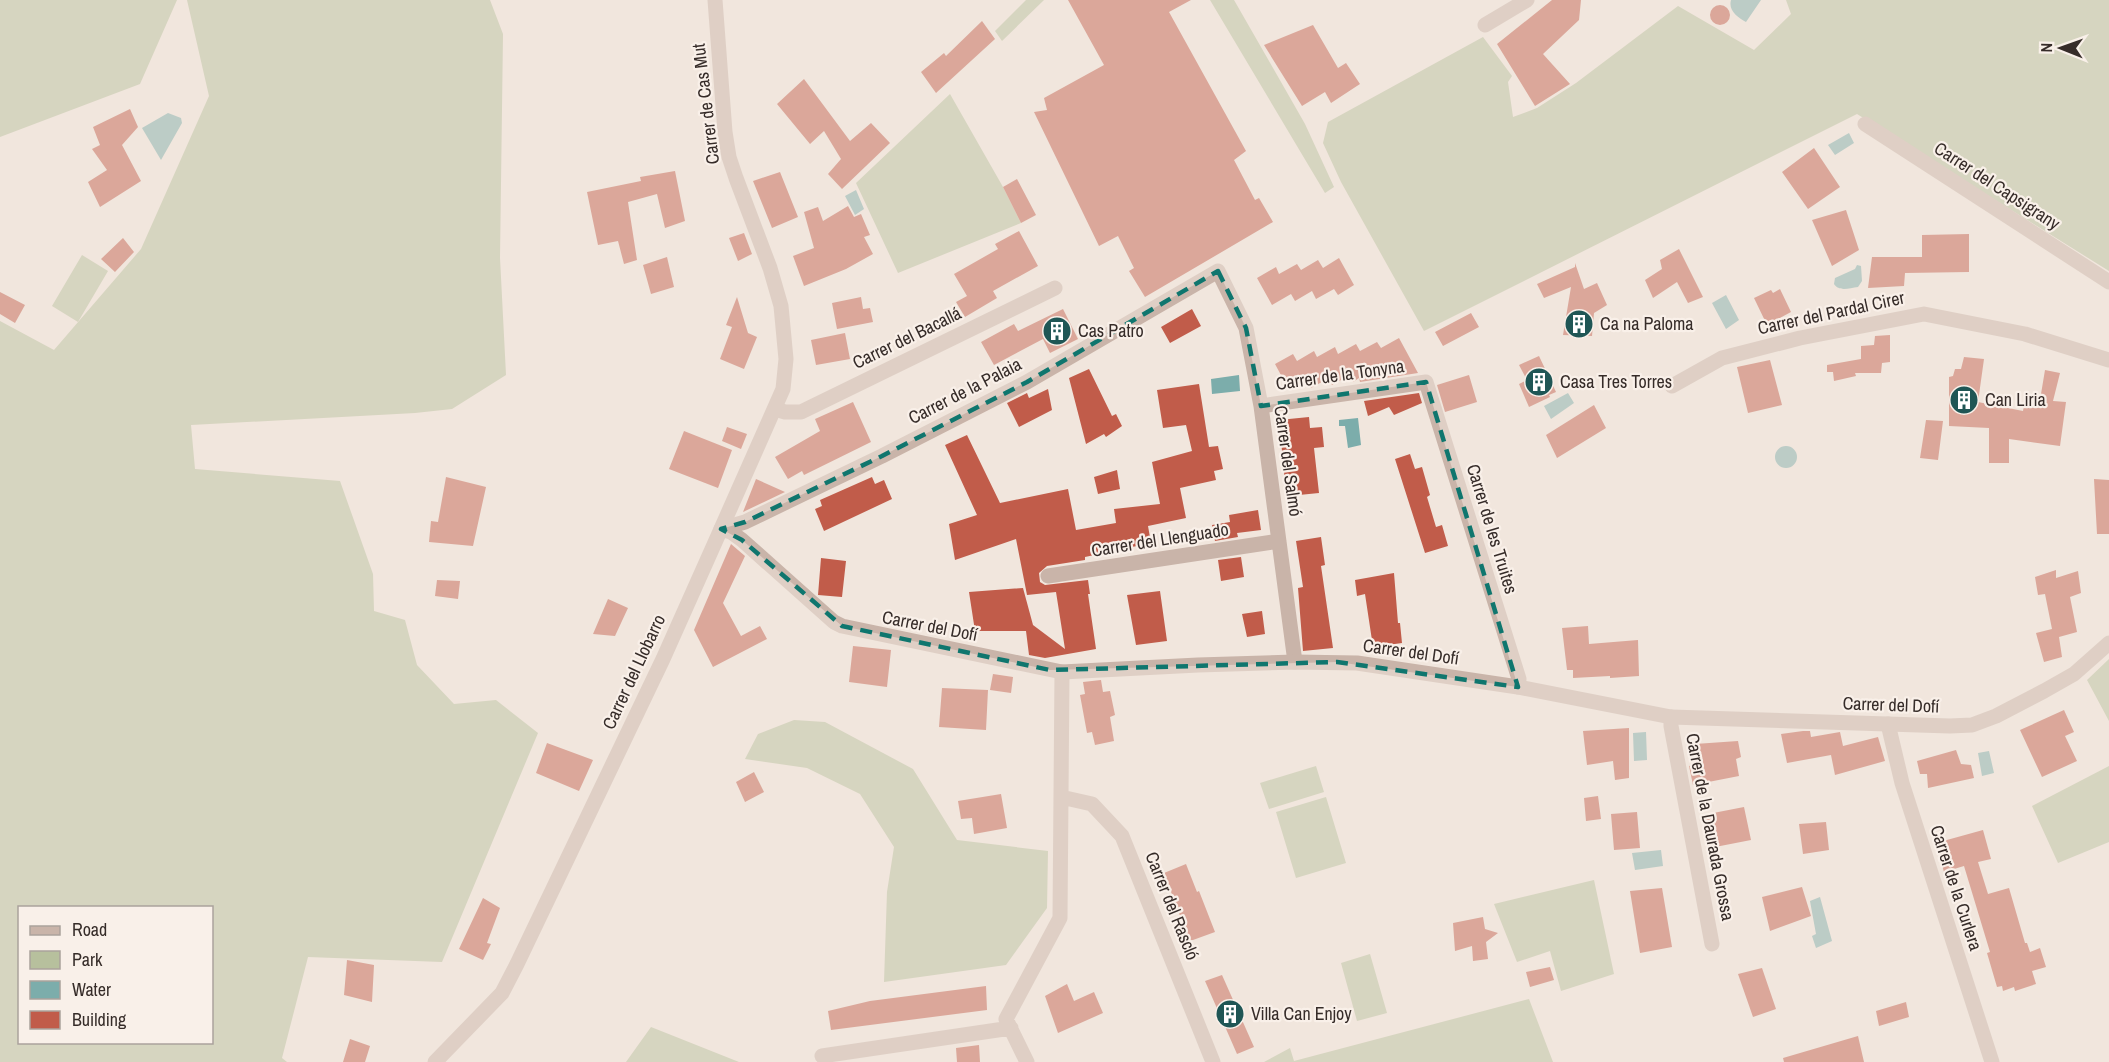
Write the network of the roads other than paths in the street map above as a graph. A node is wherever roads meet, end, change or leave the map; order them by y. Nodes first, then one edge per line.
1 (715, 0) edge
2 (1527, 0) edge
3 (1485, 25) dead end
4 (1864, 124) dead end
5 (770, 268) joint
6 (1218, 271) joint
7 (2109, 282) edge
8 (1055, 288) dead end
9 (2109, 360) edge
10 (1426, 382) joint
11 (1672, 386) dead end
12 (1261, 406) junction
13 (775, 409) junction
14 (721, 529) junction
15 (1279, 541) junction
16 (1048, 576) dead end
17 (2109, 643) edge
18 (1295, 662) junction
19 (1062, 672) junction
20 (1518, 687) junction
21 (1671, 717) junction
22 (1888, 724) junction
23 (1061, 796) junction
24 (1712, 944) dead end
25 (1011, 1029) junction
26 (822, 1056) dead end
27 (435, 1062) edge
28 (1027, 1062) edge
29 (1213, 1062) edge
30 (1992, 1062) edge

1 - 5 street, Carrer de Cas Mut
2 - 3 street
4 - 7 street, Carrer del Capsigrany
5 - 13 street, Carrer del Llobarro
6 - 12 street, Carrer del Salmó
6 - 14 street, Carrer de la Palaia
8 - 13 street, Carrer del Bacallá
9 - 11 street, Carrer del Pardal Cirer
10 - 12 street, Carrer de la Tonyna
10 - 20 street, Carrer de les Truites
12 - 15 street, Carrer del Salmó
13 - 14 street, Carrer del Llobarro
14 - 19 street, Carrer del Dofí
14 - 27 street, Carrer del Llobarro
15 - 16 street, Carrer del Llenguado
15 - 18 street, Carrer del Salmó
17 - 22 street, Carrer del Dofí
18 - 19 street, Carrer del Dofí
18 - 20 street, Carrer del Dofí
19 - 23 street
20 - 21 street, Carrer del Dofí
21 - 22 street, Carrer del Dofí
21 - 24 street, Carrer de la Daurada Grossa
22 - 30 street, Carrer de la Curlera
23 - 25 street
23 - 29 street, Carrer del Rascló
25 - 26 street
25 - 28 street

